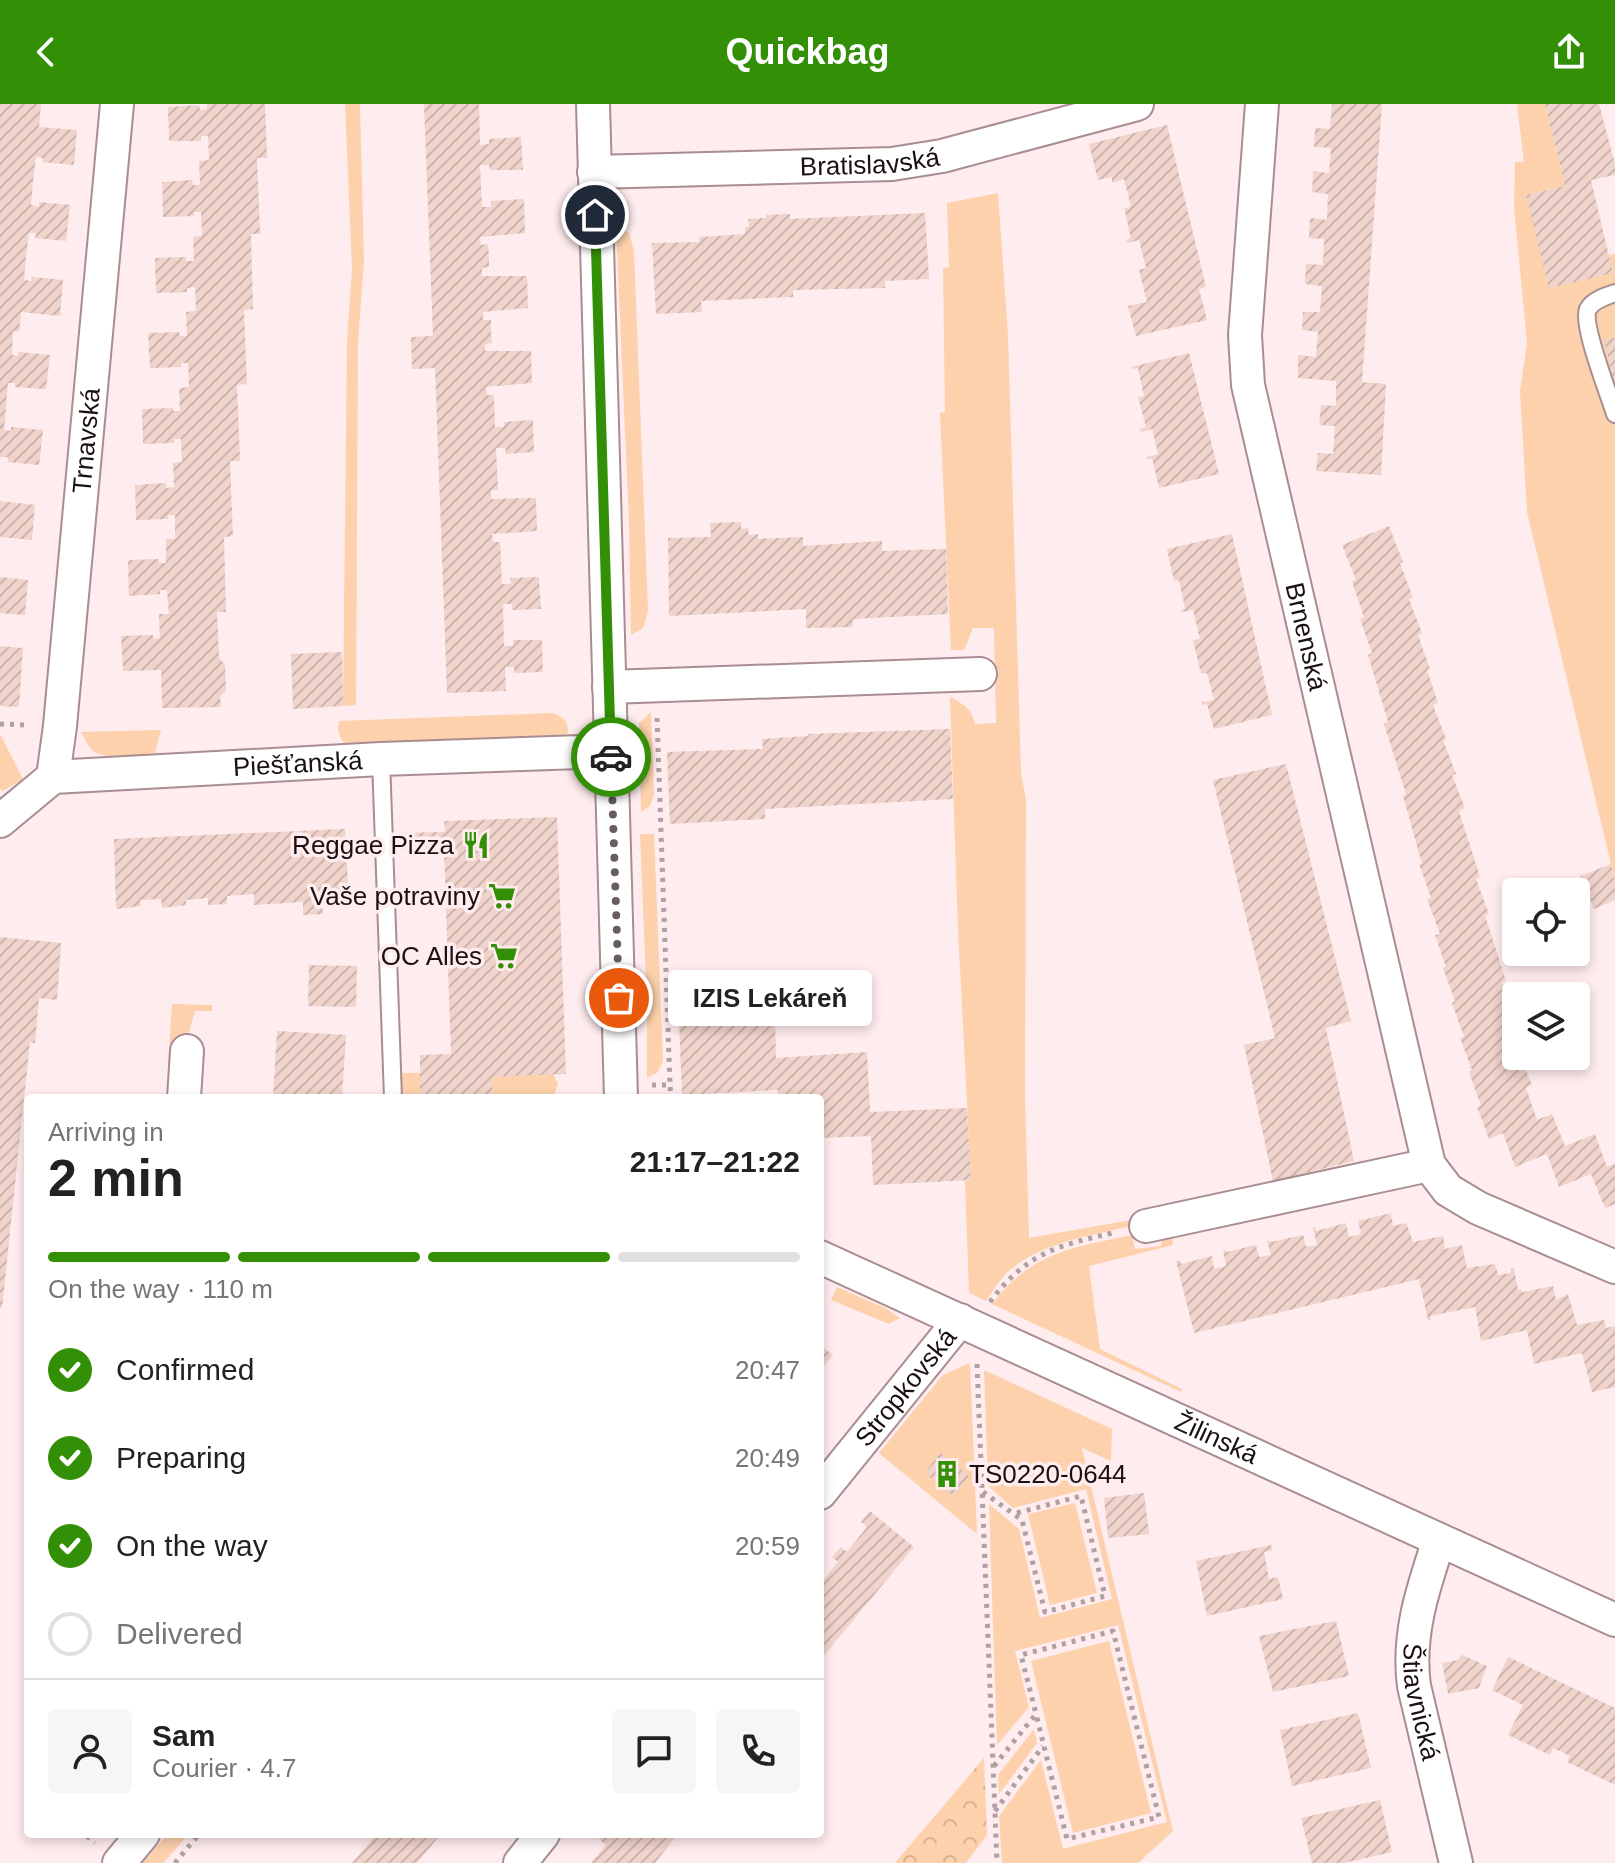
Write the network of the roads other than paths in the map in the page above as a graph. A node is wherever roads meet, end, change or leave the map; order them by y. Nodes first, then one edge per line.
1 (117, 104) edge
2 (593, 104) edge
3 (1137, 104) edge
4 (1262, 104) edge
5 (594, 172) junction
6 (1615, 293) edge
7 (1615, 414) edge
8 (980, 674) dead end
9 (609, 687) junction
10 (610, 751) junction
11 (381, 759) junction
12 (53, 777) junction
13 (0, 821) edge
14 (187, 1051) dead end
15 (184, 1094) edge
16 (393, 1094) edge
17 (621, 1094) edge
18 (1429, 1165) junction
19 (1146, 1226) road end
20 (824, 1259) edge
21 (1615, 1267) edge
22 (968, 1324) junction
23 (824, 1488) edge
24 (1439, 1540) junction
25 (1615, 1620) edge
26 (140, 1838) edge
27 (540, 1838) edge
28 (119, 1863) edge
29 (520, 1863) edge
30 (1456, 1863) edge

1 - 12 street, Trnavská
2 - 5 street
3 - 5 street, Bratislavská
4 - 18 street, Brnenská
5 - 9 street
6 - 7 lane
8 - 9 street
9 - 10 street
10 - 11 street, Piešťanská
10 - 17 street
11 - 12 street, Piešťanská
11 - 16 lane
12 - 13 street
14 - 15 street
18 - 19 street
18 - 21 street, Brnenská
20 - 22 street, Žilinská
22 - 23 street, Stropkovská
22 - 24 street, Žilinská
24 - 25 street, Žilinská
24 - 30 street, Štiavnická
26 - 28 street
27 - 29 street

